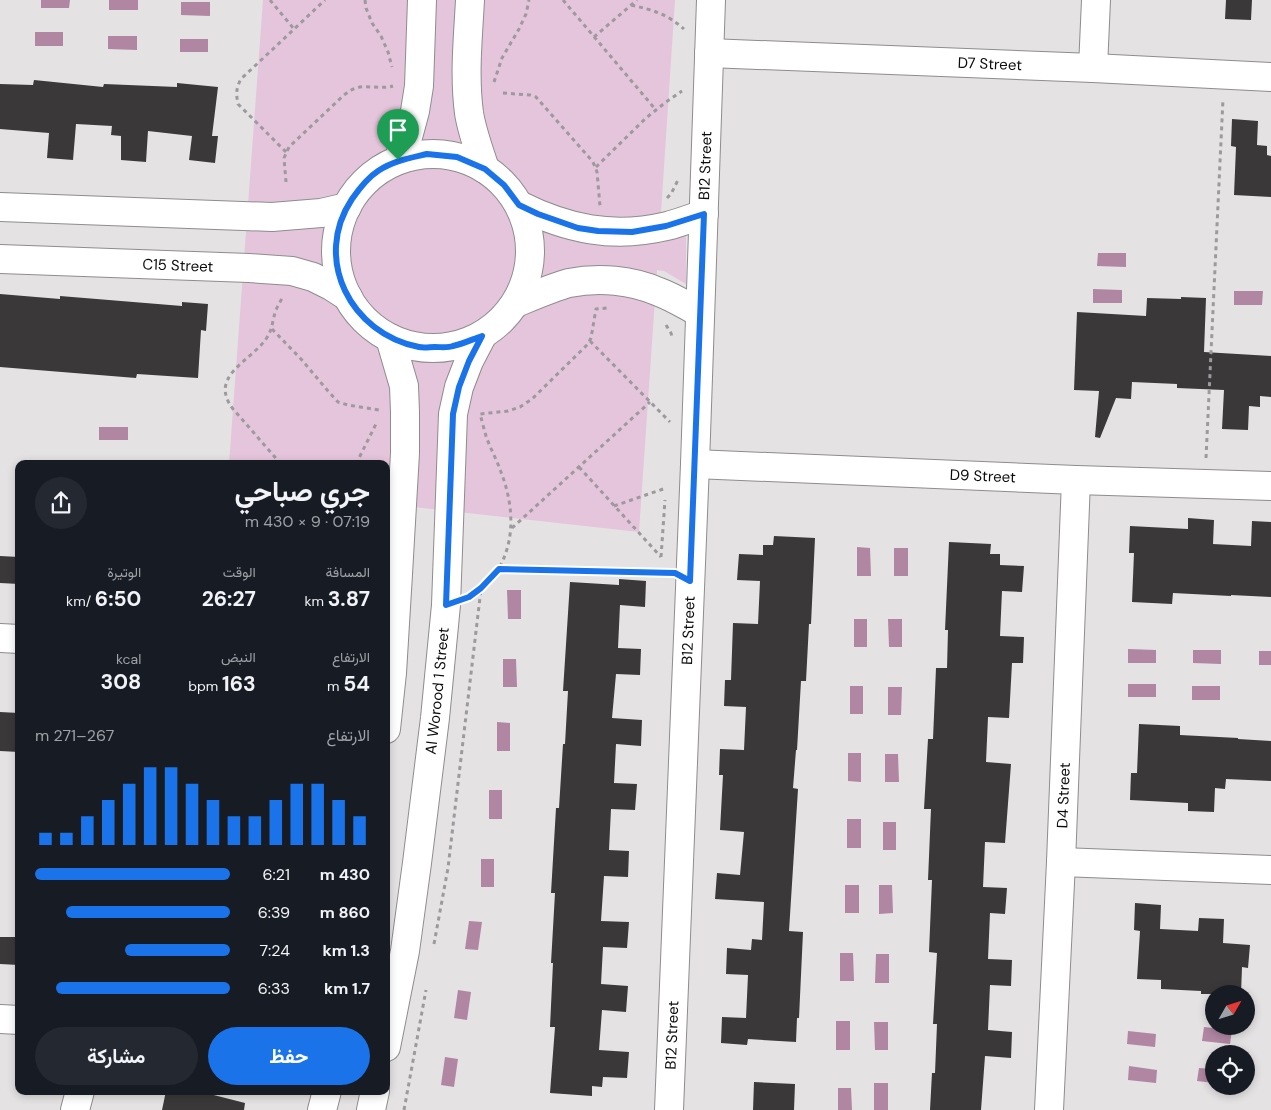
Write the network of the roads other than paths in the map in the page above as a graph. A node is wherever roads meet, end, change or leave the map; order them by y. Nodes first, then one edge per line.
1 (422, 0) edge
2 (470, 0) edge
3 (711, 0) edge
4 (1096, 0) edge
5 (709, 53) junction
6 (1093, 68) junction
7 (1271, 77) edge
8 (398, 160) junction
9 (485, 169) junction
10 (519, 205) junction
11 (0, 207) edge
12 (347, 207) junction
13 (704, 214) junction
14 (0, 258) edge
15 (348, 297) junction
16 (516, 303) junction
17 (700, 313) junction
18 (482, 336) junction
19 (390, 338) junction
20 (695, 451) junction
21 (1076, 480) junction
22 (1271, 486) edge
23 (0, 638) edge
24 (15, 639) edge
25 (390, 692) edge
26 (1061, 862) junction
27 (1271, 870) edge
28 (0, 1019) edge
29 (15, 1020) edge
30 (390, 1026) edge
31 (79, 1095) edge
32 (326, 1095) edge
33 (375, 1095) edge
34 (75, 1110) edge
35 (322, 1110) edge
36 (372, 1110) edge
37 (669, 1110) edge
38 (1048, 1110) edge

1 - 8 street
2 - 9 street
3 - 5 street, B12 Street
4 - 6 street
5 - 6 street, D7 Street
5 - 13 street, B12 Street
6 - 7 street, D7 Street
8 - 9 street
8 - 12 street
9 - 10 street
10 - 13 street
10 - 16 street
11 - 12 street
12 - 15 street
13 - 17 street, B12 Street
14 - 15 street, C15 Street
15 - 19 street
16 - 17 street
16 - 18 street
17 - 20 street, B12 Street
18 - 19 street
18 - 30 street, Al Worood 1 Street
19 - 25 street
20 - 21 street, D9 Street
20 - 37 street, B12 Street
21 - 22 street, D9 Street
21 - 26 street, D4 Street
23 - 24 street
26 - 27 street
26 - 38 street, D4 Street
28 - 29 street
31 - 34 street
32 - 35 street
33 - 36 street

